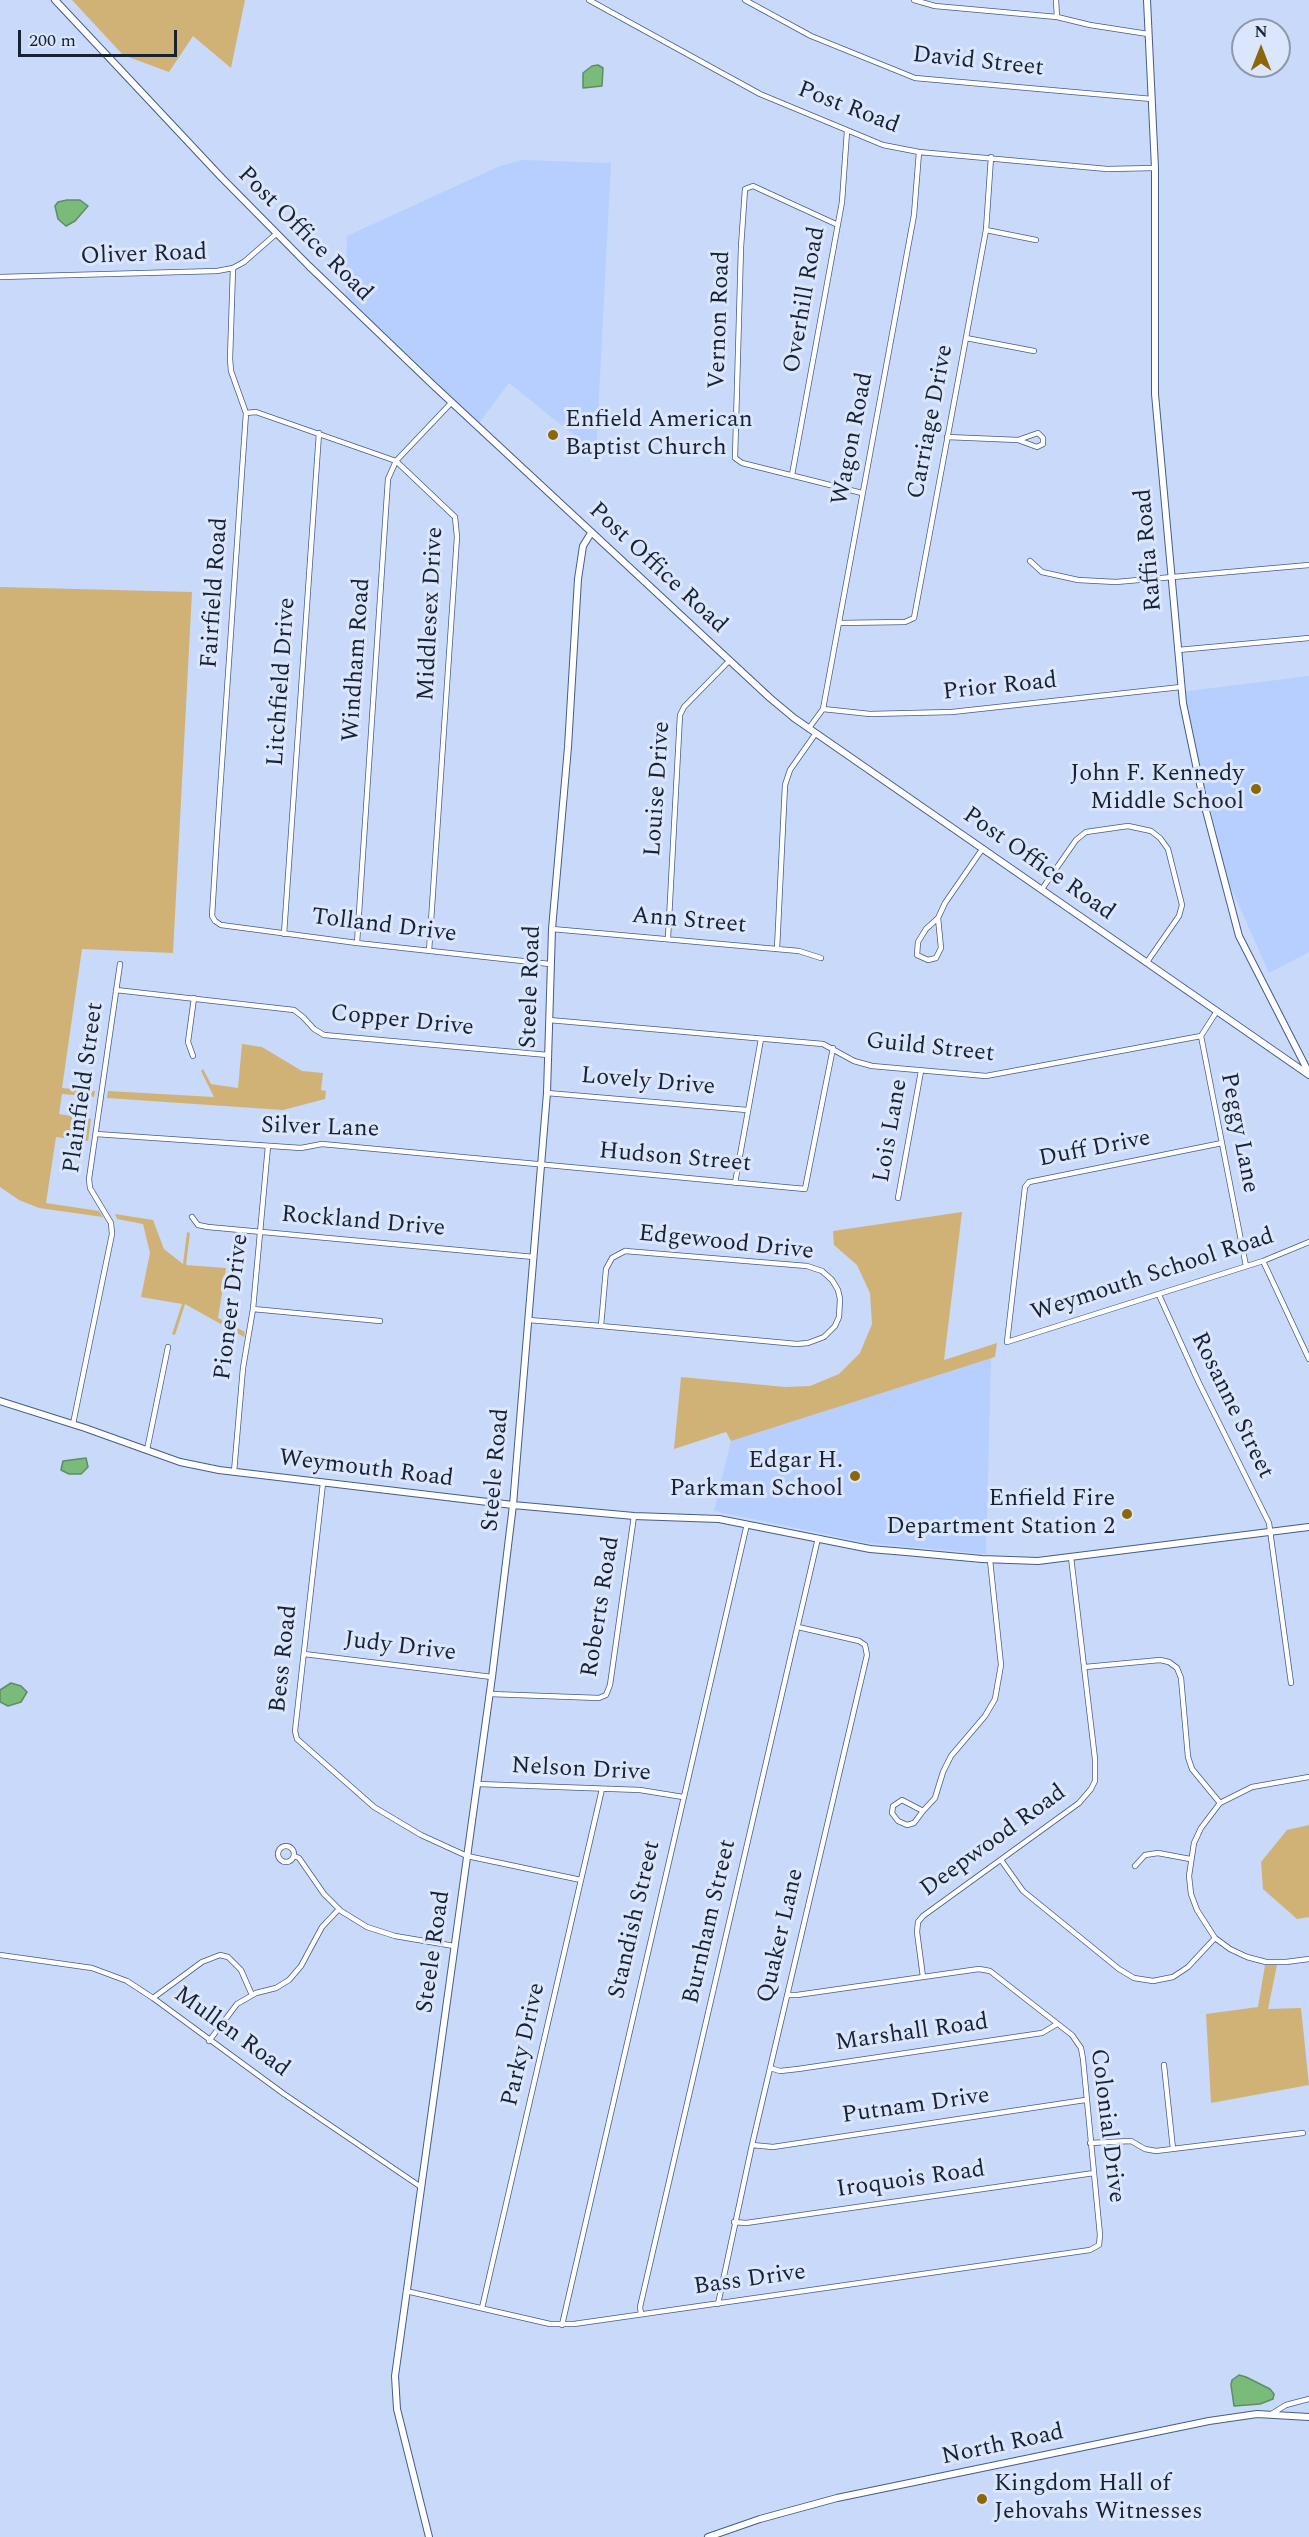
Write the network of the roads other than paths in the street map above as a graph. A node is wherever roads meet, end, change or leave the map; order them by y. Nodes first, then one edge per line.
1 (55, 0) edge
2 (589, 0) edge
3 (745, 0) edge
4 (914, 0) edge
5 (1056, 0) edge
6 (1147, 0) edge
7 (1057, 17) junction
8 (1148, 34) junction
9 (1152, 99) junction
10 (847, 131) junction
11 (919, 152) junction
12 (990, 157) junction
13 (1155, 168) junction
14 (838, 225) junction
15 (986, 230) junction
16 (276, 234) junction
17 (1036, 240) dead end
18 (233, 268) junction
19 (0, 278) edge
20 (966, 338) junction
21 (1034, 351) dead end
22 (452, 403) junction
23 (246, 413) junction
24 (319, 433) junction
25 (947, 437) junction
26 (1018, 440) junction
27 (396, 461) junction
28 (792, 475) junction
29 (862, 493) junction
30 (591, 532) junction
31 (1030, 561) dead end
32 (1309, 565) edge
33 (1170, 579) junction
34 (839, 622) junction
35 (1309, 638) edge
36 (1178, 650) junction
37 (729, 661) junction
38 (1181, 687) junction
39 (823, 709) junction
40 (809, 728) junction
41 (816, 734) junction
42 (983, 848) junction
43 (1042, 889) junction
44 (938, 918) junction
45 (214, 921) joint
46 (552, 929) junction
47 (284, 934) junction
48 (668, 938) junction
49 (357, 943) junction
50 (777, 949) junction
51 (429, 951) junction
52 (821, 958) dead end
53 (1147, 962) junction
54 (120, 964) dead end
55 (550, 964) junction
56 (116, 990) junction
57 (194, 998) junction
58 (1218, 1011) junction
59 (549, 1020) junction
60 (1201, 1036) junction
61 (761, 1038) junction
62 (834, 1048) junction
63 (548, 1055) junction
64 (193, 1056) dead end
65 (921, 1071) junction
66 (1309, 1074) edge
67 (547, 1093) junction
68 (747, 1110) junction
69 (96, 1134) junction
70 (1222, 1143) junction
71 (268, 1146) junction
72 (542, 1166) junction
73 (735, 1183) junction
74 (898, 1198) dead end
75 (192, 1217) dead end
76 (260, 1232) junction
77 (1309, 1242) edge
78 (534, 1257) junction
79 (1263, 1261) junction
80 (1246, 1266) junction
81 (1159, 1295) junction
82 (253, 1309) junction
83 (529, 1320) junction
84 (380, 1321) dead end
85 (601, 1326) junction
86 (1007, 1342) joint
87 (168, 1347) dead end
88 (1309, 1359) edge
89 (0, 1401) edge
90 (73, 1424) junction
91 (147, 1450) junction
92 (234, 1472) junction
93 (323, 1483) junction
94 (513, 1505) junction
95 (634, 1516) junction
96 (747, 1524) junction
97 (1309, 1527) edge
98 (1271, 1532) junction
99 (818, 1538) junction
100 (1071, 1557) junction
101 (990, 1560) junction
102 (798, 1627) junction
103 (304, 1654) junction
104 (1084, 1667) junction
105 (492, 1677) junction
106 (1291, 1683) dead end
107 (490, 1694) junction
108 (1309, 1777) edge
109 (478, 1784) junction
110 (602, 1789) junction
111 (683, 1797) junction
112 (1220, 1803) junction
113 (923, 1811) junction
114 (294, 1856) dead end
115 (467, 1856) junction
116 (1190, 1859) junction
117 (1001, 1860) junction
118 (1135, 1866) dead end
119 (581, 1880) junction
120 (339, 1909) junction
121 (1215, 1938) junction
122 (454, 1946) junction
123 (0, 1955) edge
124 (1309, 1959) edge
125 (923, 1977) junction
126 (252, 1995) junction
127 (787, 1995) junction
128 (153, 1998) junction
129 (1057, 2024) junction
130 (209, 2041) junction
131 (1164, 2065) dead end
132 (770, 2068) junction
133 (1085, 2100) junction
134 (1302, 2133) dead end
135 (1090, 2143) junction
136 (752, 2145) junction
137 (1173, 2150) junction
138 (1094, 2173) junction
139 (421, 2187) junction
140 (734, 2222) junction
141 (1099, 2245) joint
142 (406, 2291) junction
143 (718, 2304) junction
144 (483, 2308) junction
145 (640, 2314) junction
146 (562, 2325) junction
147 (1309, 2399) edge
148 (1273, 2413) junction
149 (1309, 2417) edge
150 (429, 2537) edge
151 (708, 2537) edge

1 - 16 street, Post Office Road
2 - 10 street, Post Road
3 - 9 street, David Street
4 - 7 street
5 - 7 street
6 - 8 street, Raffia Road
7 - 8 street
8 - 9 street, Raffia Road
9 - 13 street, Raffia Road
10 - 11 street, Post Road
10 - 14 street, Overhill Road
11 - 12 street, Post Road
11 - 29 street, Wagon Road
12 - 13 street, Post Road
12 - 15 street, Carriage Drive
13 - 33 street, Raffia Road
14 - 28 street, Overhill Road
14 - 28 street, Vernon Road
15 - 17 street
15 - 20 street, Carriage Drive
16 - 18 street, Oliver Road
16 - 22 street, Post Office Road
18 - 19 street, Oliver Road
18 - 23 street, Fairfield Road
20 - 21 street
20 - 25 street, Carriage Drive
22 - 27 street, Windham Road
22 - 30 street, Post Office Road
23 - 24 street, Middlesex Drive
23 - 45 street, Fairfield Road
24 - 27 street, Middlesex Drive
24 - 47 street, Litchfield Drive
25 - 26 street
25 - 34 street, Carriage Drive
26 - 26 street
27 - 49 street, Windham Road
27 - 51 street, Middlesex Drive
28 - 29 street, Vernon Road
29 - 34 street, Wagon Road
30 - 37 street, Post Office Road
30 - 46 street, Steele Road
31 - 33 street
32 - 33 street
33 - 36 street, Raffia Road
34 - 39 street, Wagon Road
35 - 36 street
36 - 38 street, Raffia Road
37 - 40 street, Post Office Road
37 - 48 street, Louise Drive
38 - 39 street, Prior Road
38 - 66 street, Raffia Road
39 - 40 street, Wagon Road
40 - 41 street, Post Office Road
41 - 42 street, Post Office Road
41 - 50 street
42 - 43 street, Post Office Road
42 - 44 street
43 - 53 street, Post Office Road
43 - 53 street
44 - 44 street
45 - 47 street, Tolland Drive
46 - 48 street, Ann Street
46 - 55 street, Steele Road
47 - 49 street, Tolland Drive
48 - 50 street, Ann Street
49 - 51 street, Tolland Drive
50 - 52 street, Ann Street
51 - 55 street, Tolland Drive
53 - 58 street, Post Office Road
54 - 56 street, Plainfield Street
55 - 59 street, Steele Road
56 - 57 street, Copper Drive
56 - 69 street, Plainfield Street
57 - 63 street, Copper Drive
57 - 64 street
58 - 60 street
58 - 66 street, Post Office Road
59 - 61 street, Guild Street
59 - 63 street, Steele Road
60 - 65 street, Guild Street
60 - 70 street, Peggy Lane
61 - 62 street, Guild Street
61 - 68 street
62 - 65 street, Guild Street
62 - 73 street, Hudson Street
63 - 67 street, Steele Road
65 - 74 street, Lois Lane
67 - 68 street, Lovely Drive
67 - 72 street, Steele Road
68 - 73 street
69 - 71 street, Silver Lane
69 - 90 street, Plainfield Street
70 - 80 street, Peggy Lane
70 - 86 street, Duff Drive
71 - 72 street, Silver Lane
71 - 76 street, Pioneer Drive
72 - 73 street, Hudson Street
72 - 78 street, Steele Road
75 - 76 street, Rockland Drive
76 - 78 street, Rockland Drive
76 - 82 street, Pioneer Drive
77 - 79 street, Weymouth School Road
78 - 83 street, Steele Road
79 - 80 street, Weymouth School Road
79 - 88 street
80 - 81 street, Weymouth School Road
81 - 86 street, Weymouth School Road
81 - 98 street, Rosanne Street
82 - 84 street
82 - 92 street, Pioneer Drive
83 - 85 street, Edgewood Drive
83 - 94 street, Steele Road
85 - 85 street, Edgewood Drive
87 - 91 street
89 - 90 street, Weymouth Road
90 - 91 street, Weymouth Road
91 - 92 street, Weymouth Road
92 - 93 street, Weymouth Road
93 - 94 street, Weymouth Road
93 - 103 street, Bess Road
94 - 95 street, Weymouth Road
94 - 105 street, Steele Road
95 - 96 street, Weymouth Road
95 - 107 street, Roberts Road
96 - 99 street, Weymouth Road
96 - 111 street, Standish Street
97 - 98 street, Weymouth Road
98 - 100 street, Weymouth Road
98 - 106 street, Rosanne Street
99 - 101 street, Weymouth Road
99 - 102 street, Burnham Street
100 - 101 street, Weymouth Road
100 - 104 street, Deepwood Road
101 - 113 street
102 - 127 street, Quaker Lane
102 - 145 street, Burnham Street
103 - 105 street, Judy Drive
103 - 115 street, Bess Road
104 - 112 street
104 - 117 street, Deepwood Road
105 - 107 street, Steele Road
107 - 109 street, Steele Road
108 - 112 street
109 - 110 street, Nelson Drive
109 - 115 street, Steele Road
110 - 111 street, Nelson Drive
110 - 119 street, Parky Drive
111 - 146 street, Standish Street
112 - 116 street
113 - 113 street
114 - 120 street
115 - 119 street
115 - 122 street, Steele Road
116 - 118 street
116 - 121 street
117 - 121 street
117 - 125 street, Deepwood Road
119 - 144 street, Parky Drive
120 - 122 street
120 - 126 street
121 - 124 street
122 - 139 street, Steele Road
123 - 128 street, Mullen Road
125 - 127 street, Colonial Drive
125 - 129 street, Colonial Drive
126 - 128 street
126 - 130 street
127 - 132 street, Quaker Lane
128 - 130 street, Mullen Road
129 - 132 street, Marshall Road
129 - 133 street, Colonial Drive
130 - 139 street, Mullen Road
131 - 137 street
132 - 136 street, Quaker Lane
133 - 135 street, Colonial Drive
133 - 136 street, Putnam Drive
134 - 137 street
135 - 137 street
135 - 138 street, Colonial Drive
136 - 140 street, Quaker Lane
138 - 140 street, Iroquois Road
138 - 141 street, Colonial Drive
139 - 142 street, Steele Road
140 - 143 street, Quaker Lane
141 - 143 street, Bass Drive
142 - 144 street, Bass Drive
142 - 150 street, Steele Road
143 - 145 street, Bass Drive
144 - 146 street, Bass Drive
145 - 146 street, Bass Drive
147 - 148 street
148 - 149 street, North Road
148 - 151 street, North Road

